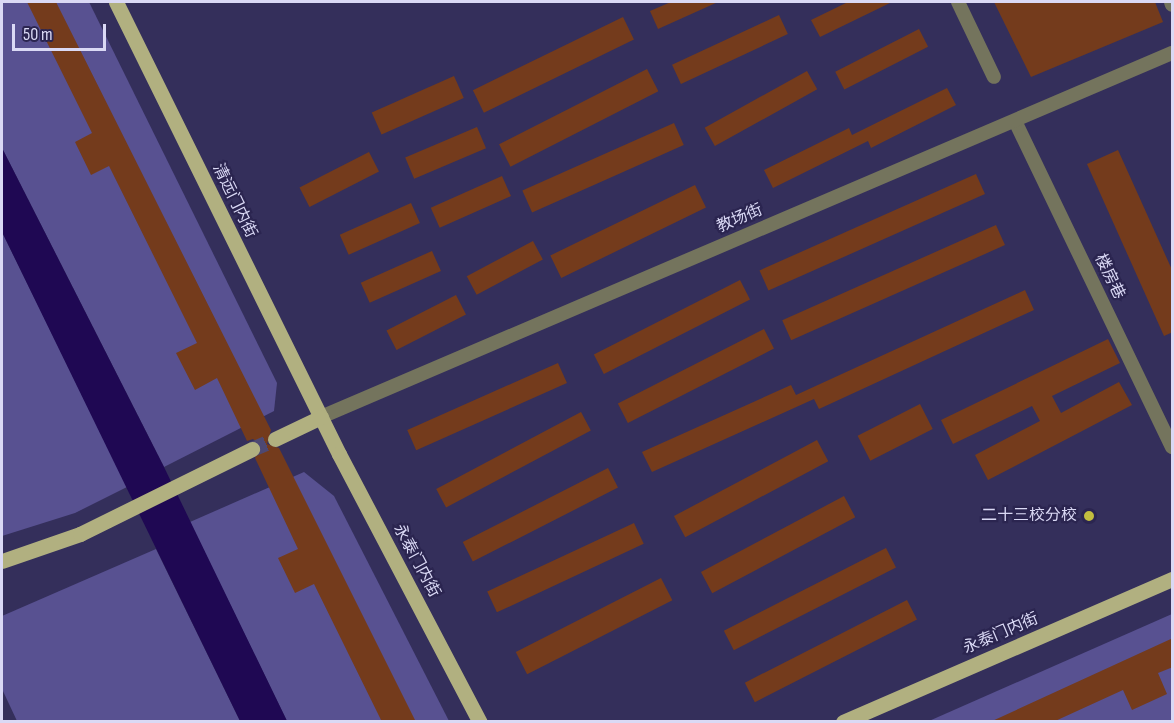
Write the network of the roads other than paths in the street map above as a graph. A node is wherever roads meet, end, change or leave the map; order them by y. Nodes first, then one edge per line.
1 (116, 2) edge
2 (958, 2) edge
3 (1173, 53) edge
4 (994, 78) dead end
5 (1015, 121) junction
6 (321, 417) junction
7 (275, 439) tunnel mouth
8 (1173, 447) edge
9 (252, 449) tunnel mouth
10 (2, 561) edge
11 (1173, 579) edge
12 (480, 722) edge
13 (843, 722) edge

1 - 6 main road, 清远门内街
2 - 4 street
3 - 5 street, 教场街
5 - 6 street, 教场街
5 - 8 street, 楼房巷
6 - 7 main road
6 - 12 main road, 永泰门内街
9 - 10 main road
11 - 13 main road, 永泰门内街

